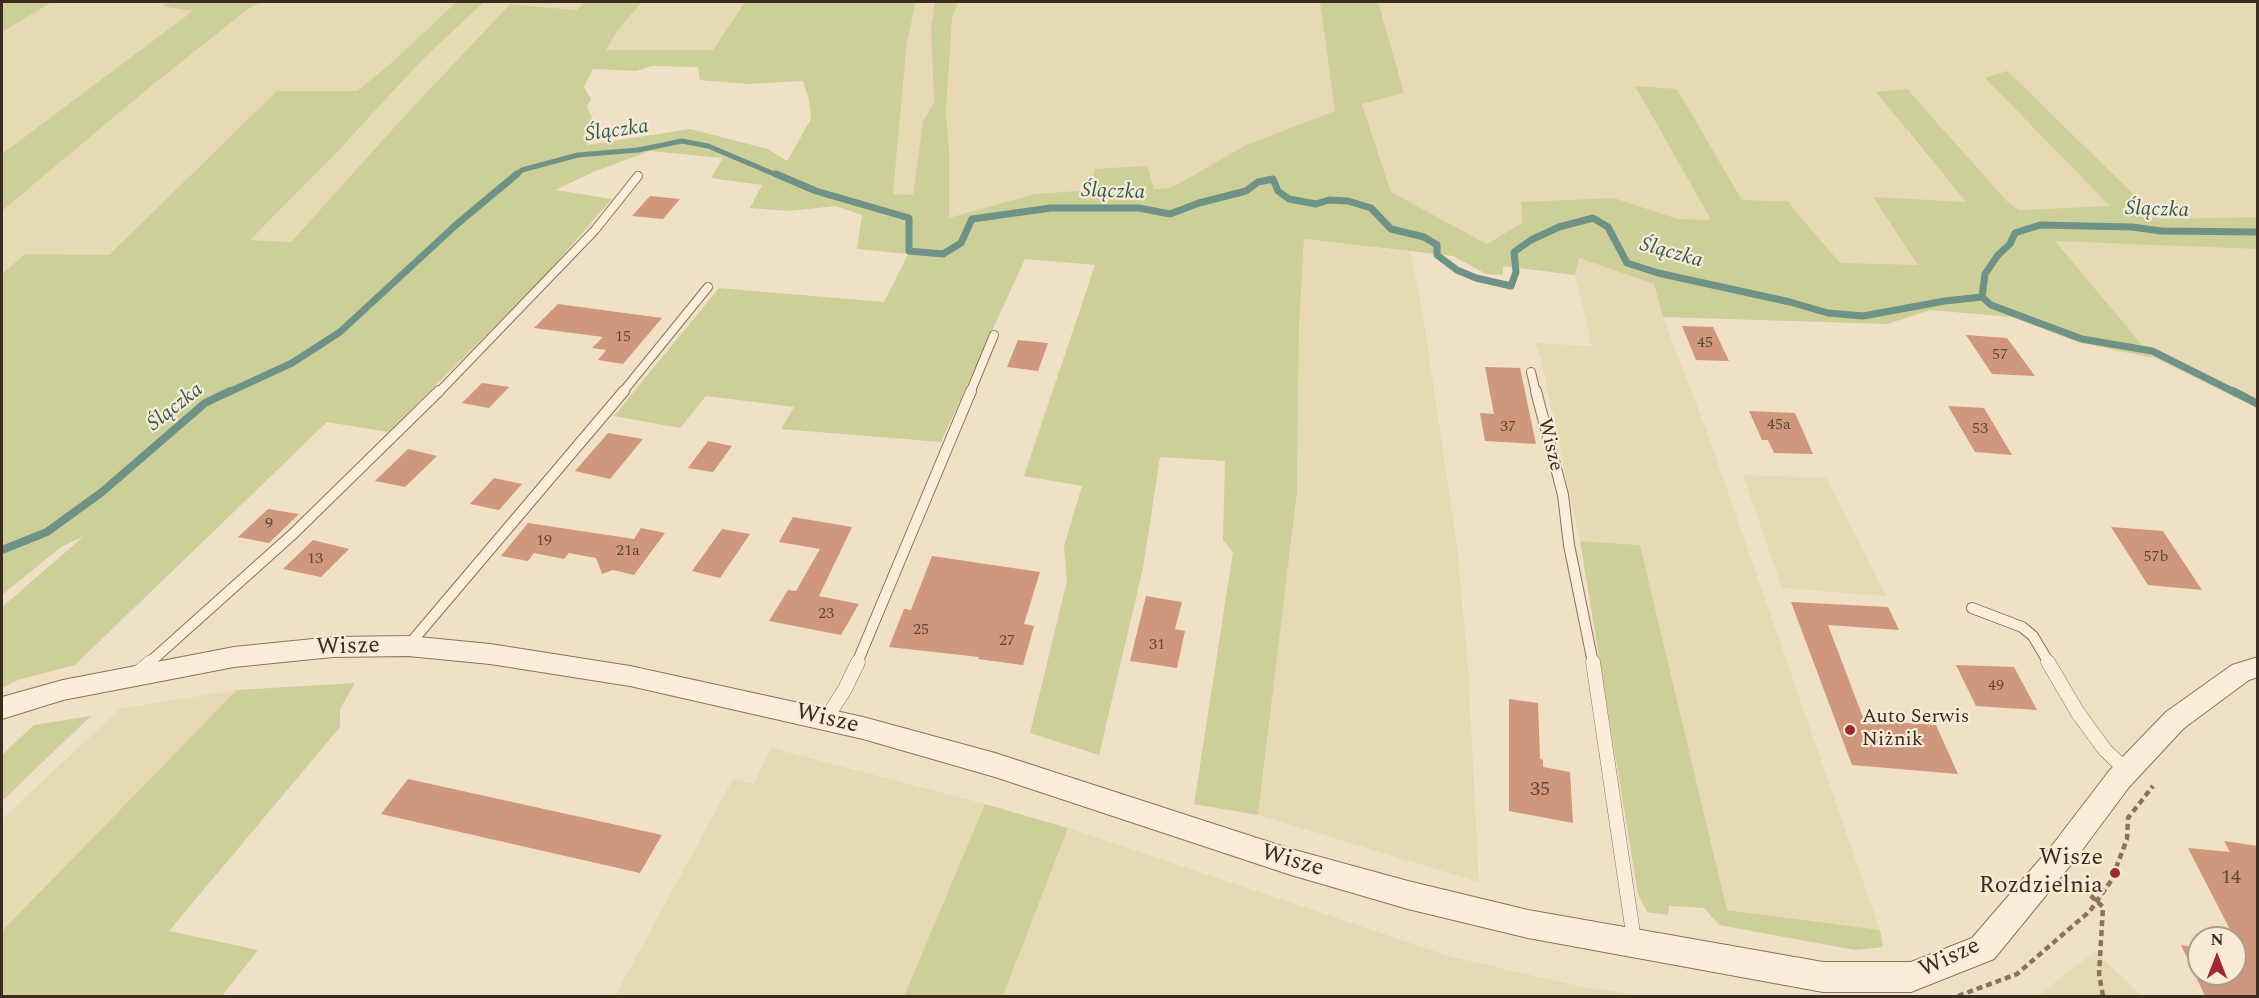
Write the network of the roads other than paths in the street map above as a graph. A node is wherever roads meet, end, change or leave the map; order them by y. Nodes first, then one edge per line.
1 (638, 176) dead end
2 (708, 287) dead end
3 (994, 336) dead end
4 (1531, 372) dead end
5 (1972, 608) dead end
6 (408, 646) junction
7 (2258, 667) edge
8 (136, 675) junction
9 (2, 708) edge
10 (826, 719) junction
11 (2127, 771) junction
12 (1635, 944) junction

1 - 8 lane
2 - 6 lane
3 - 10 lane
4 - 12 lane, Wisze
5 - 11 lane
6 - 8 street, Wisze
6 - 10 street, Wisze
7 - 11 street, Wisze
8 - 9 street, Wisze
10 - 12 street, Wisze
11 - 12 street, Wisze

